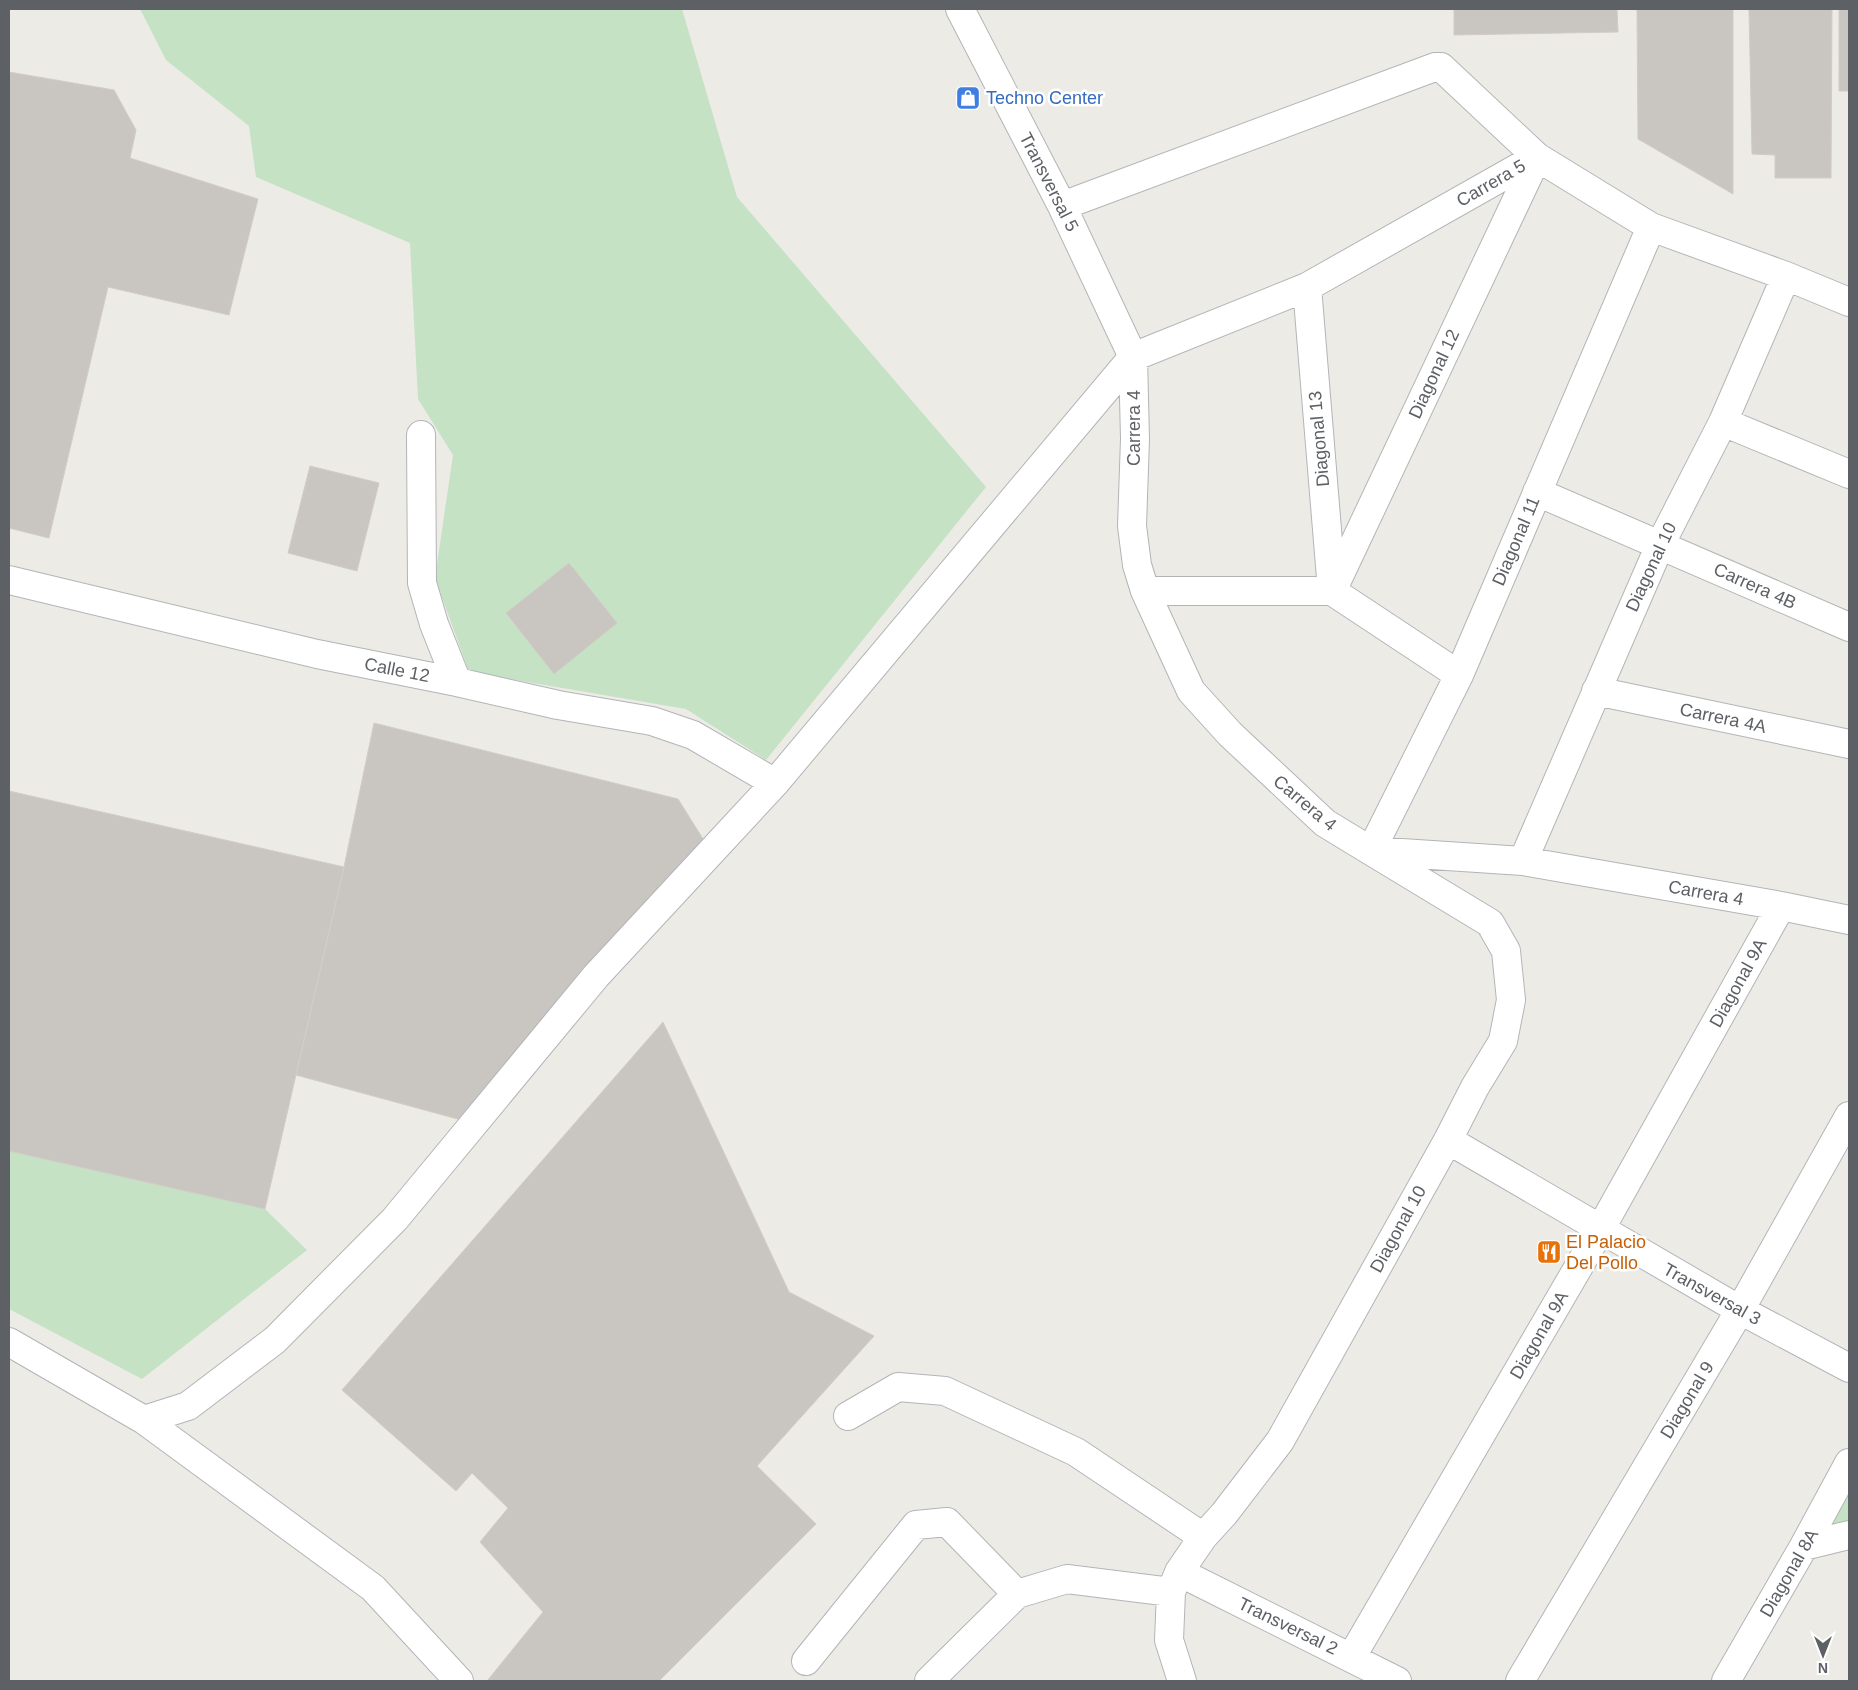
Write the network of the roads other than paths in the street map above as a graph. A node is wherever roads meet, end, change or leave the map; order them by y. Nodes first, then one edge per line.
1 (960, 9) edge
2 (1537, 157) junction
3 (1062, 206) junction
4 (1651, 227) junction
5 (1786, 276) junction
6 (1307, 287) junction
7 (1849, 302) edge
8 (1134, 357) junction
9 (1723, 422) junction
10 (421, 434) dead end
11 (1849, 474) edge
12 (1537, 492) junction
13 (1660, 545) junction
14 (9, 580) edge
15 (1145, 590) junction
16 (1332, 591) junction
17 (1849, 627) edge
18 (1459, 675) junction
19 (457, 682) junction
20 (1596, 691) junction
21 (1849, 744) edge
22 (775, 783) junction
23 (1372, 851) junction
24 (1523, 861) junction
25 (1781, 906) junction
26 (1849, 920) edge
27 (1849, 1116) edge
28 (1448, 1140) junction
29 (1600, 1230) junction
30 (1740, 1310) junction
31 (9, 1342) edge
32 (1849, 1368) edge
33 (848, 1416) dead end
34 (144, 1420) junction
35 (1849, 1463) edge
36 (1849, 1535) edge
37 (1203, 1537) junction
38 (1804, 1546) junction
39 (1175, 1582) junction
40 (1017, 1594) junction
41 (1351, 1658) junction
42 (806, 1661) dead end
43 (459, 1681) edge
44 (929, 1681) edge
45 (1182, 1681) edge
46 (1397, 1681) edge
47 (1520, 1681) edge
48 (1726, 1681) edge

1 - 3 street, Transversal 5
2 - 3 street
2 - 4 street, Carrera 5
2 - 6 street, Carrera 5
2 - 16 street, Diagonal 12
3 - 8 street, Transversal 5
4 - 5 street, Carrera 5
4 - 12 street, Diagonal 11
5 - 7 street, Carrera 5
5 - 9 street, Diagonal 10
6 - 8 street, Carrera 5
6 - 16 street, Diagonal 13
8 - 15 street, Carrera 4
8 - 22 street
9 - 11 street
9 - 13 street, Diagonal 10
10 - 19 street
12 - 13 street, Carrera 4B
12 - 18 street, Diagonal 11
13 - 17 street, Carrera 4B
13 - 20 street, Diagonal 10
14 - 19 street, Calle 12
15 - 16 street
15 - 23 street, Carrera 4
16 - 18 street
18 - 23 street, Diagonal 11
19 - 22 street, Calle 12
20 - 21 street, Carrera 4A
20 - 24 street, Diagonal 10
22 - 34 street
23 - 24 street, Carrera 4
23 - 28 street, Diagonal 10
24 - 25 street, Carrera 4
25 - 26 street, Carrera 4
25 - 29 street, Diagonal 9A
27 - 30 street, Diagonal 9
28 - 29 street, Transversal 3
28 - 37 street, Diagonal 10
29 - 30 street, Transversal 3
29 - 41 street, Diagonal 9A
30 - 32 street, Transversal 3
30 - 47 street, Diagonal 9
31 - 34 street
33 - 37 street
34 - 43 street
35 - 38 street, Diagonal 8A
36 - 38 street
37 - 39 street, Diagonal 10
38 - 48 street, Diagonal 8A
39 - 40 street, Transversal 2
39 - 41 street, Transversal 2
39 - 45 street
40 - 42 street
40 - 44 street
41 - 46 street, Transversal 2

